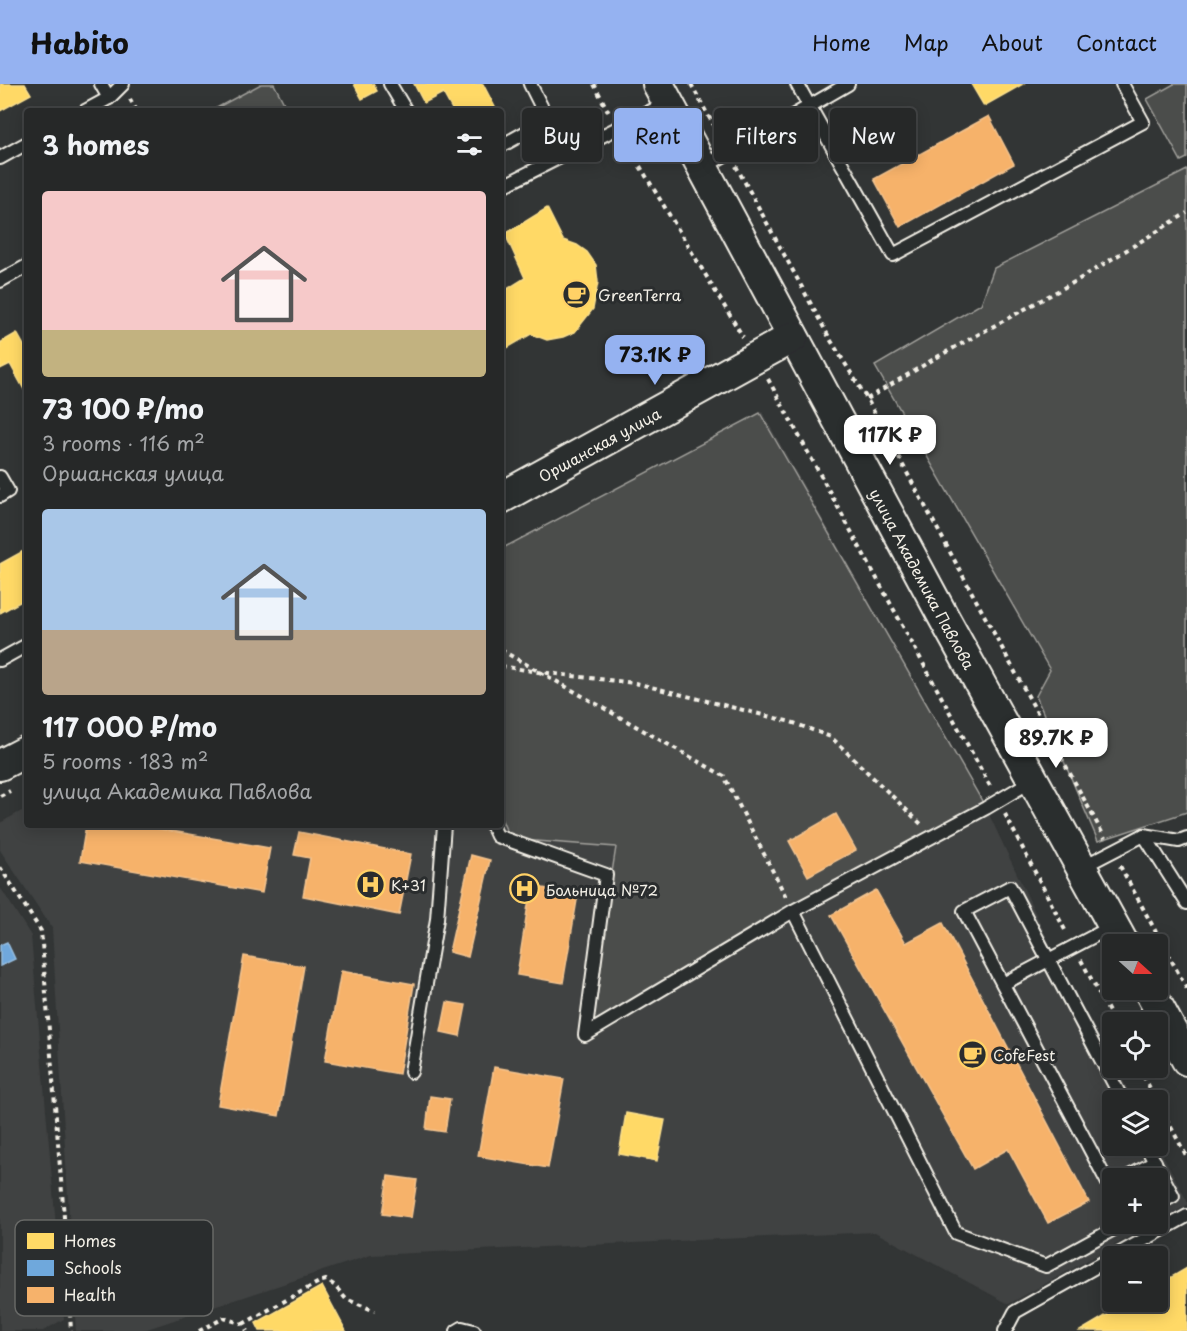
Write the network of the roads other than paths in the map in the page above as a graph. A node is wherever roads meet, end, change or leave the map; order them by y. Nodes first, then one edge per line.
1 (101, 84) edge
2 (123, 84) edge
3 (390, 84) edge
4 (530, 84) edge
5 (797, 84) edge
6 (848, 84) edge
7 (1122, 84) edge
8 (663, 93) edge
9 (109, 98) junction
10 (809, 106) junction
11 (91, 108) edge
12 (404, 108) edge
13 (806, 108) edge
14 (504, 144) edge
15 (24, 145) edge
16 (714, 157) edge
17 (0, 158) edge
18 (717, 162) edge
19 (504, 185) edge
20 (24, 268) edge
21 (0, 281) edge
22 (793, 337) junction
23 (0, 477) edge
24 (0, 495) edge
25 (504, 496) edge
26 (24, 646) edge
27 (2, 654) edge
28 (24, 753) edge
29 (0, 765) edge
30 (1034, 779) junction
31 (444, 828) edge
32 (493, 828) edge
33 (1144, 835) junction
34 (1187, 838) edge
35 (1082, 867) junction
36 (1187, 903) edge
37 (793, 911) junction
38 (1118, 934) edge
39 (1102, 939) edge
40 (1048, 959) junction
41 (1003, 984) junction
42 (1154, 1000) edge
43 (1187, 1060) edge
44 (411, 1072) dead end
45 (1117, 1090) edge
46 (1152, 1156) edge
47 (1155, 1162) junction
48 (1144, 1168) edge
49 (1158, 1168) edge
50 (1102, 1172) edge
51 (1168, 1187) edge
52 (1168, 1199) edge
53 (1187, 1216) edge
54 (1105, 1234) edge
55 (1133, 1246) edge
56 (1102, 1263) edge
57 (458, 1331) edge
58 (474, 1331) edge
59 (1005, 1331) edge

1 - 9 lane
2 - 9 lane
3 - 12 lane
4 - 14 lane
5 - 10 lane
6 - 10 lane
7 - 10 lane
8 - 16 street, улица Академика Павлова
8 - 19 lane
9 - 11 lane
10 - 13 lane
15 - 17 lane
18 - 22 street, улица Академика Павлова
20 - 21 lane
22 - 25 street, Оршанская улица
22 - 30 street, улица Академика Павлова
23 - 24 lane
26 - 27 lane
28 - 29 street
30 - 35 street, улица Академика Павлова
30 - 37 lane
31 - 44 lane
32 - 37 lane
33 - 34 lane
33 - 35 lane
33 - 36 lane
35 - 38 street, улица Академика Павлова
37 - 54 lane
39 - 40 lane
40 - 41 lane
40 - 41 lane
40 - 45 lane
41 - 50 lane
42 - 43 street
46 - 47 lane
47 - 48 lane
47 - 49 lane
51 - 52 lane
53 - 55 lane
56 - 59 lane
57 - 58 lane

